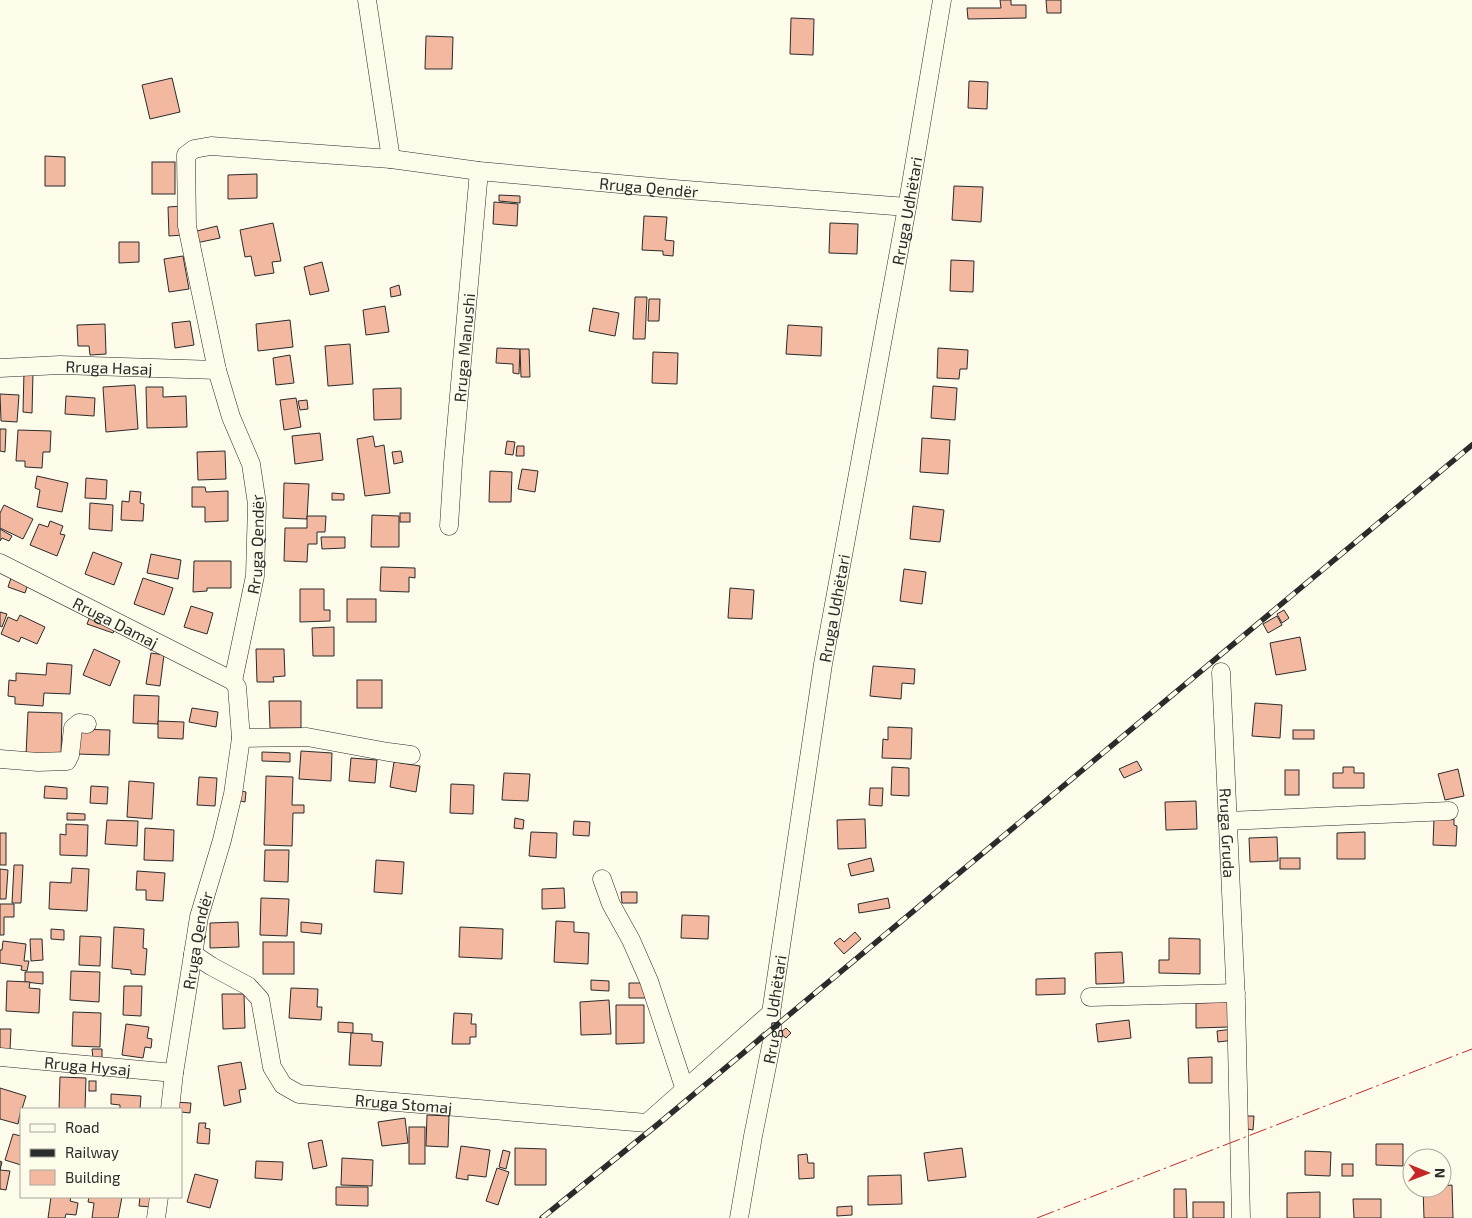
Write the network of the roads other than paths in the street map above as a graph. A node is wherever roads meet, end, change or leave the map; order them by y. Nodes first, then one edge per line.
1 (367, 0) edge
2 (942, 0) edge
3 (392, 159) junction
4 (479, 171) junction
5 (907, 207) junction
6 (0, 368) edge
7 (217, 370) junction
8 (449, 526) dead end
9 (0, 563) edge
10 (1221, 672) dead end
11 (233, 681) junction
12 (87, 724) dead end
13 (241, 738) junction
14 (411, 754) dead end
15 (0, 759) edge
16 (1449, 811) dead end
17 (1228, 821) junction
18 (602, 879) dead end
19 (193, 954) junction
20 (1236, 993) junction
21 (1090, 997) dead end
22 (771, 1013) junction
23 (0, 1057) edge
24 (174, 1073) junction
25 (685, 1090) junction
26 (170, 1108) edge
27 (159, 1198) edge
28 (156, 1218) edge
29 (739, 1218) edge
30 (1241, 1218) edge

1 - 3 street
2 - 5 street, Rruga Udhëtari
3 - 4 street, Rruga Qendër
3 - 7 street, Rruga Qendër
4 - 5 street, Rruga Qendër
4 - 8 street, Rruga Manushi
5 - 22 street, Rruga Udhëtari
6 - 7 street, Rruga Hasaj
7 - 11 street, Rruga Qendër
9 - 11 street, Rruga Damaj
10 - 17 street, Rruga Gruda
11 - 13 street, Rruga Qendër
12 - 15 street
13 - 14 street
13 - 19 street, Rruga Qendër
16 - 17 street
17 - 20 street, Rruga Gruda
18 - 25 street
19 - 24 street, Rruga Qendër
19 - 25 street, Rruga Stomaj
20 - 21 street
20 - 30 street, Rruga Gruda
22 - 25 street, Rruga Stomaj
22 - 29 street, Rruga Udhëtari
23 - 24 street, Rruga Hysaj
24 - 26 street, Rruga Qendër
27 - 28 street

